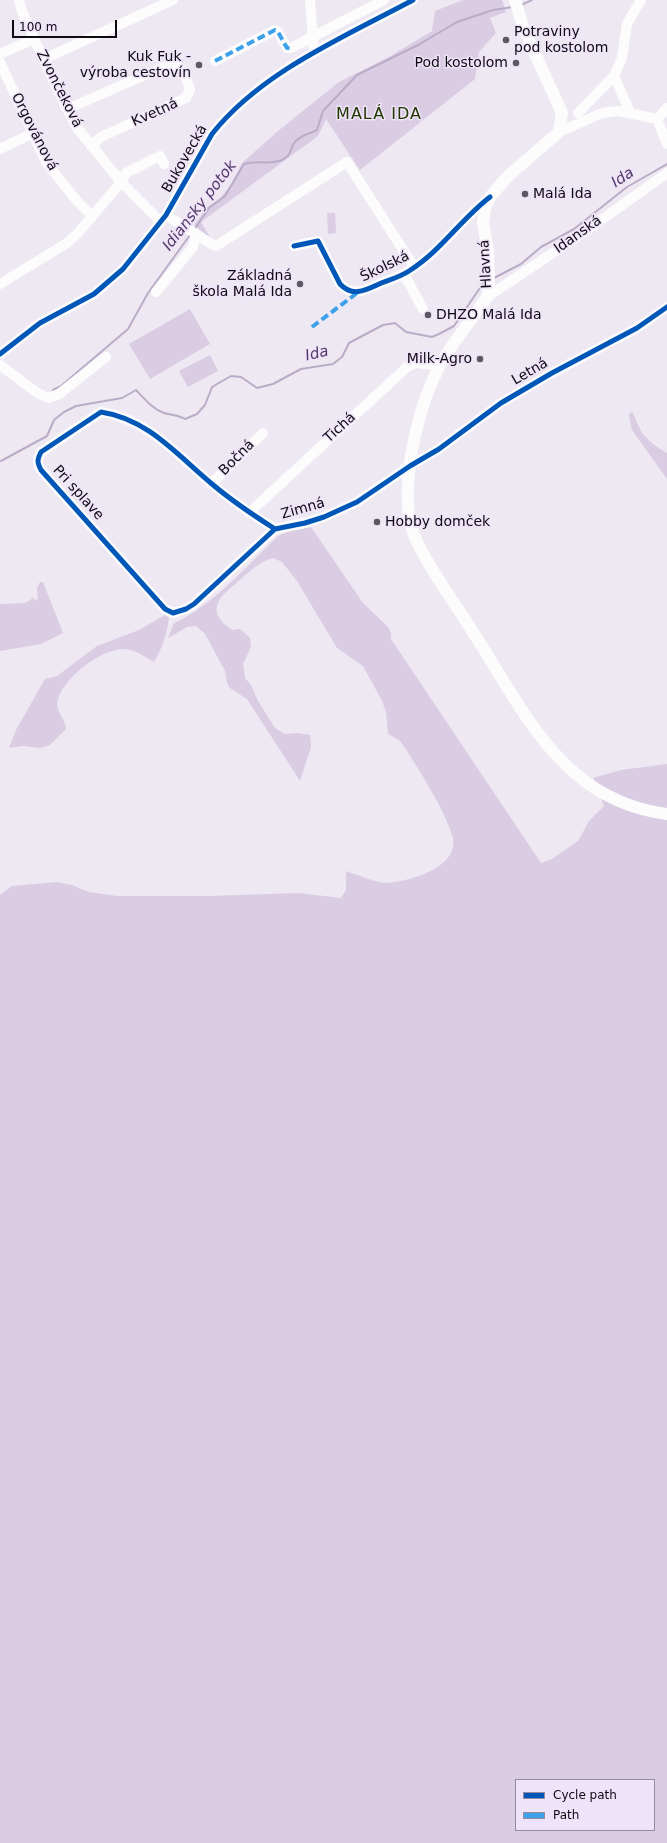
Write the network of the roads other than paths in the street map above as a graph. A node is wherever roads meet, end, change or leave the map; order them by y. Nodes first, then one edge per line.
1 (19, 0) edge
2 (173, 0) edge
3 (310, 0) edge
4 (384, 0) edge
5 (412, 0) edge
6 (641, 0) edge
7 (516, 4) edge
8 (313, 37) junction
9 (34, 39) junction
10 (314, 53) junction
11 (0, 54) edge
12 (44, 59) junction
13 (215, 61) dead end
14 (0, 62) edge
15 (614, 76) junction
16 (559, 106) junction
17 (667, 108) edge
18 (67, 109) junction
19 (630, 112) junction
20 (578, 113) junction
21 (602, 113) junction
22 (657, 119) junction
23 (559, 132) junction
24 (32, 133) junction
25 (667, 144) edge
26 (91, 146) junction
27 (0, 149) edge
28 (164, 164) dead end
29 (667, 173) edge
30 (121, 182) junction
31 (478, 214) junction
32 (91, 215) junction
33 (164, 218) junction
34 (192, 231) junction
35 (294, 246) dead end
36 (414, 267) junction
37 (404, 274) junction
38 (0, 284) edge
39 (488, 291) junction
40 (156, 292) dead end
41 (667, 308) edge
42 (423, 309) dead end
43 (0, 354) edge
44 (106, 357) dead end
45 (0, 365) edge
46 (440, 366) junction
47 (262, 433) dead end
48 (410, 466) junction
49 (211, 484) junction
50 (249, 513) junction
51 (275, 529) junction
52 (173, 614) joint
53 (667, 814) edge

1 - 9 street, Zvončeková
2 - 12 street
3 - 8 street
4 - 8 street
5 - 10 street, Bukovecká
6 - 15 street
7 - 16 main road
8 - 10 street
8 - 13 street
9 - 11 street
9 - 12 street, Zvončeková
10 - 33 street, Bukovecká
12 - 18 street, Zvončeková
14 - 24 street, Orgovánová
15 - 19 street
15 - 20 street
16 - 20 street
16 - 23 main road
17 - 22 street
18 - 26 street, Zvončeková
18 - 26 street, Kvetná
19 - 21 street
19 - 22 street
20 - 21 street
21 - 23 street
22 - 25 street
23 - 31 main road, Hlavná
24 - 27 street
24 - 32 street, Orgovánová
26 - 30 street, Zvončeková
28 - 30 street
29 - 39 street, Idanská
30 - 32 street
30 - 33 street, Zvončeková
31 - 36 street, Školská
31 - 39 main road, Hlavná
32 - 38 street
33 - 34 street, Školská
33 - 43 street, Bukovecká
34 - 36 street, Školská
34 - 40 street
35 - 37 street, Školská
36 - 37 street, Školská
37 - 42 street
39 - 46 main road, Hlavná
41 - 48 street, Letná
44 - 45 street
46 - 48 main road, Hlavná
46 - 50 street, Tichá
47 - 49 street, Bočná
48 - 51 street, Zimná
48 - 53 main road, Hlavná
49 - 50 street, Pri splave
49 - 52 street, Pri splave
50 - 51 street, Pri splave
51 - 52 street, Zimná

